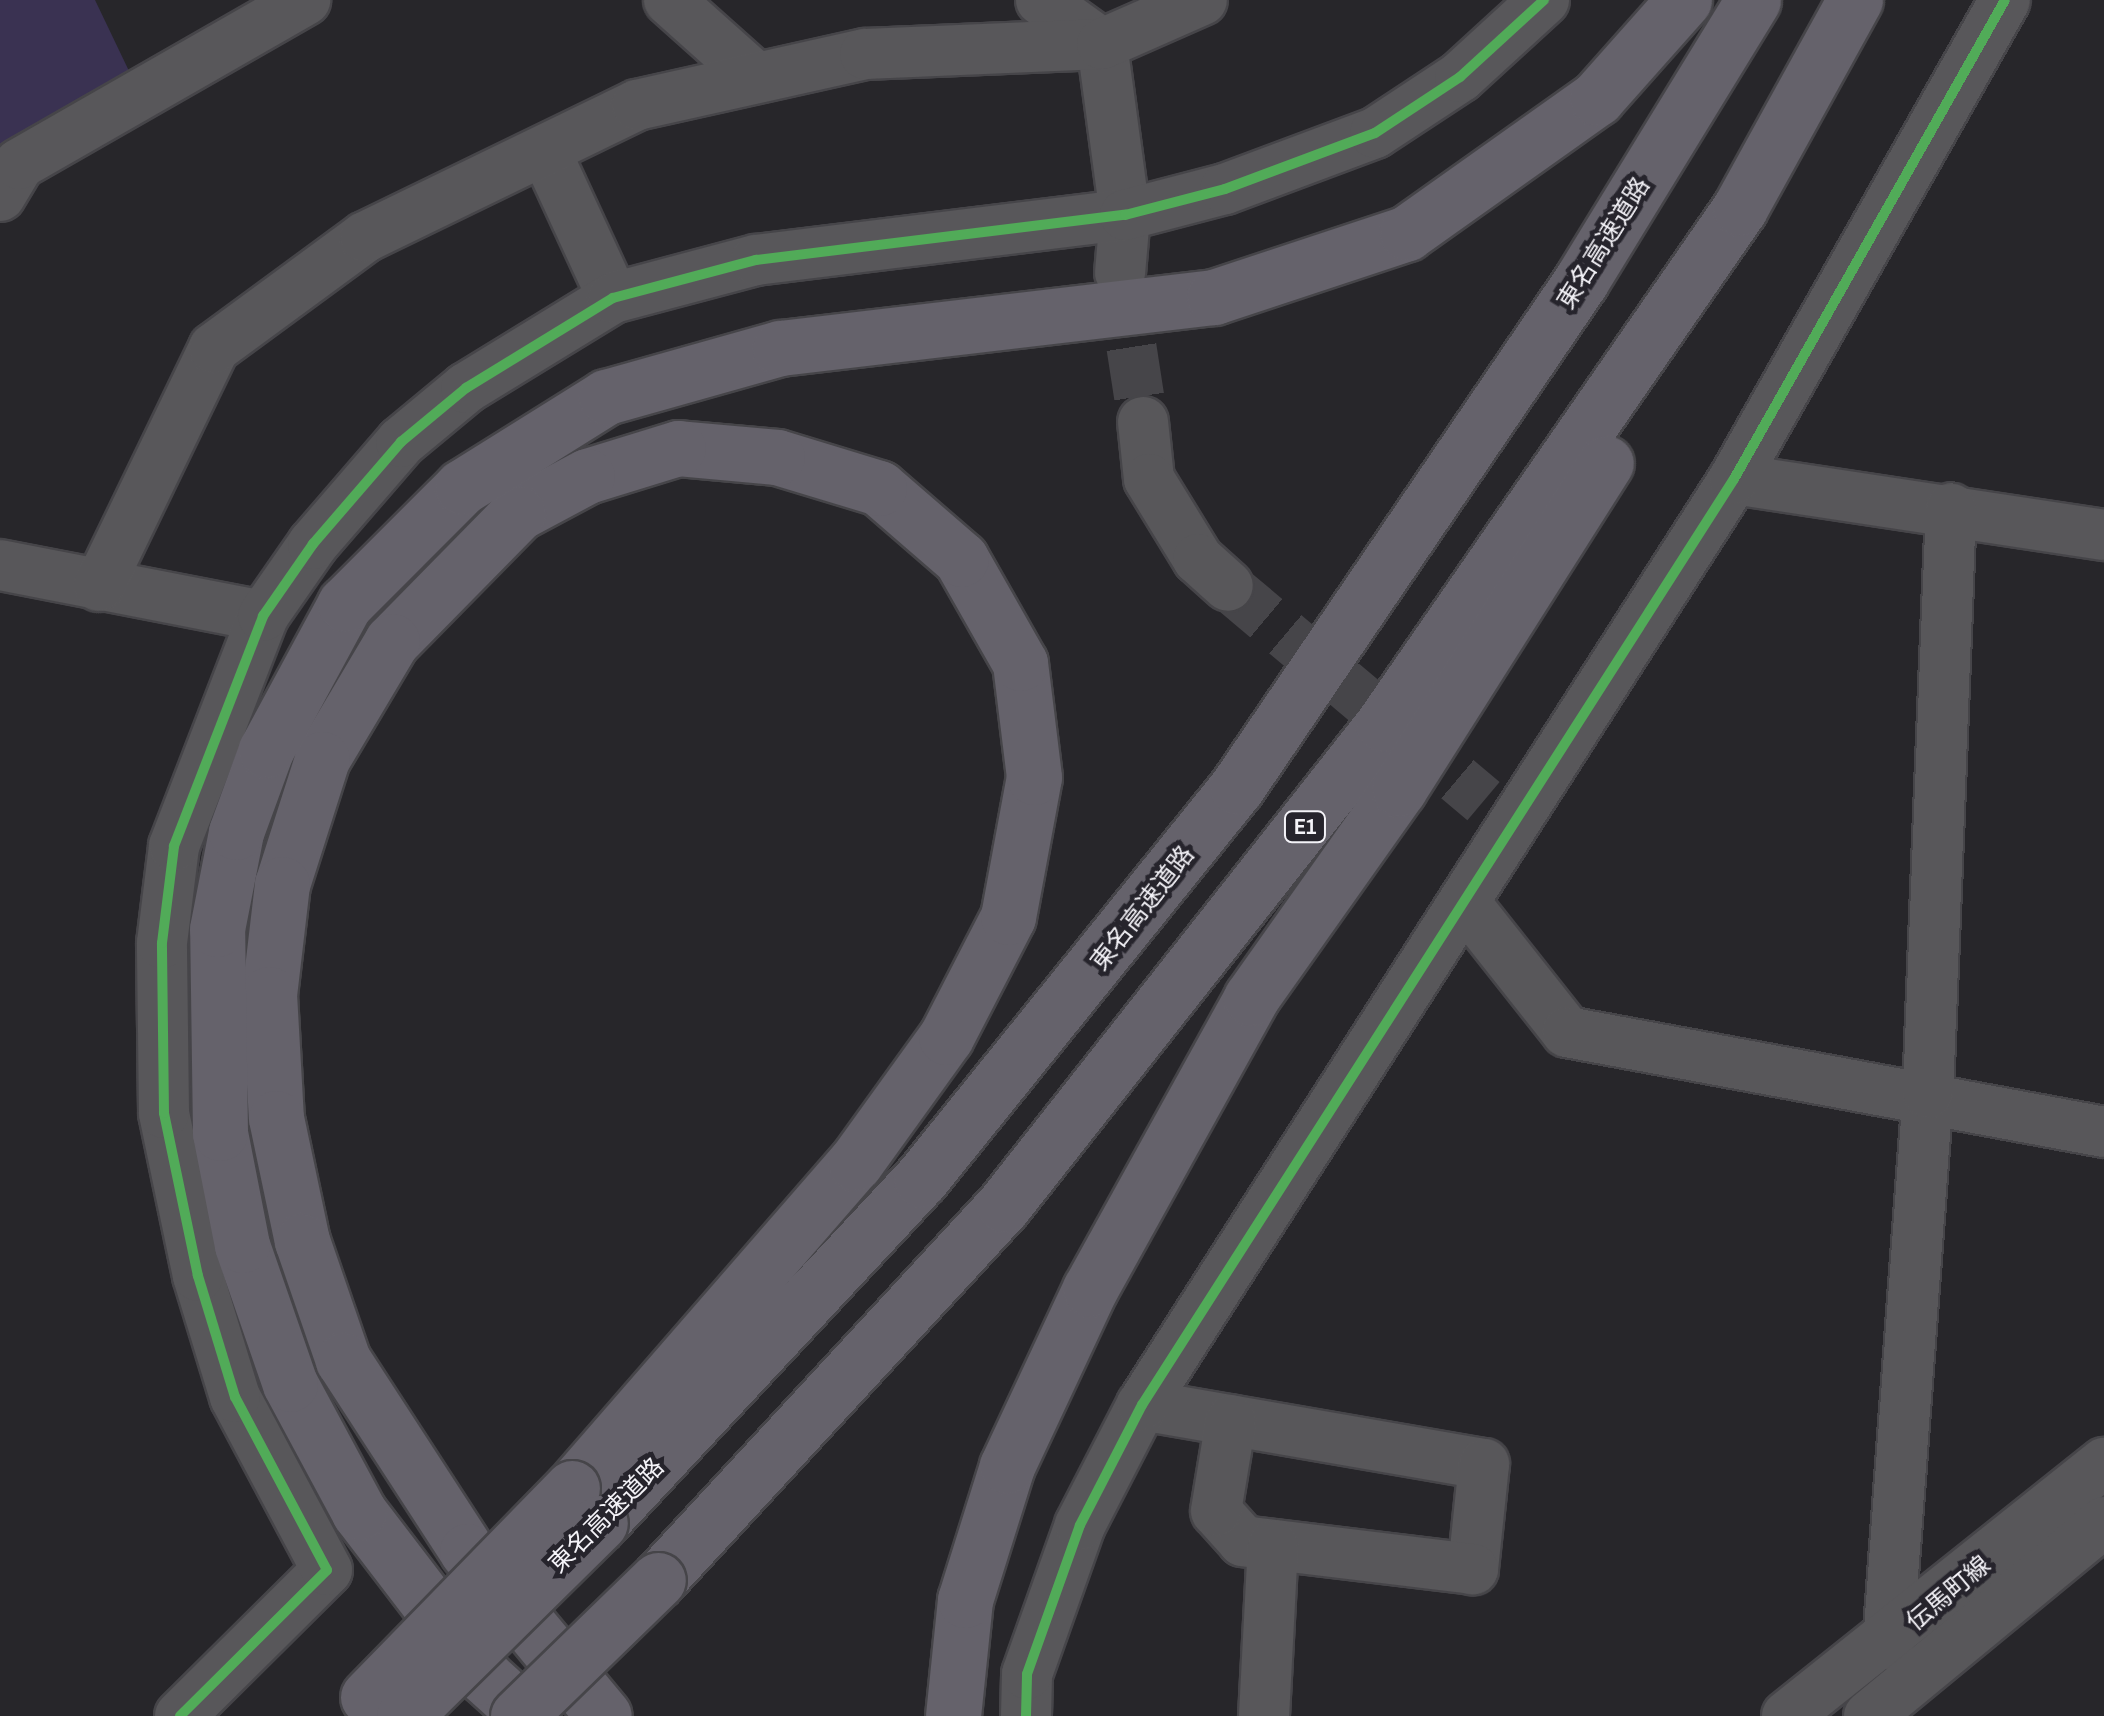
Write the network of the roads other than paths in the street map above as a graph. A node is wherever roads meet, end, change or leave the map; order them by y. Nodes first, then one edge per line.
1 (305, 0) edge
2 (669, 0) edge
3 (1042, 0) edge
4 (1202, 0) edge
5 (1544, 0) edge
6 (1684, 0) edge
7 (1754, 0) edge
8 (1855, 0) edge
9 (2005, 0) edge
10 (1102, 44) junction
11 (753, 75) junction
12 (547, 155) junction
13 (0, 196) edge
14 (1740, 208) junction
15 (1126, 214) junction
16 (1120, 273) tunnel mouth
17 (613, 298) junction
18 (1143, 422) tunnel mouth
19 (1734, 479) junction
20 (1951, 508) junction
21 (2104, 535) edge
22 (0, 565) edge
23 (99, 586) junction
24 (1228, 586) tunnel mouth
25 (262, 616) junction
26 (1465, 902) junction
27 (1928, 1093) junction
28 (2104, 1132) edge
29 (1142, 1405) junction
30 (1231, 1420) junction
31 (2104, 1463) edge
32 (586, 1506) junction
33 (2104, 1522) edge
34 (1274, 1544) junction
35 (1888, 1644) junction
36 (374, 1710) edge
37 (187, 1714) edge
38 (518, 1716) edge
39 (528, 1716) edge
40 (604, 1716) edge
41 (954, 1716) edge
42 (1026, 1716) edge
43 (1264, 1716) edge
44 (1787, 1716) edge
45 (1868, 1716) edge

1 - 13 street
2 - 11 street
3 - 10 street
4 - 10 street
5 - 15 street
6 - 39 highway
7 - 32 highway, 東名高速道路
8 - 14 highway, E1
9 - 19 street
10 - 11 street
10 - 15 street
11 - 12 street
12 - 17 street
12 - 23 street
14 - 38 highway, E1, bridge
14 - 41 highway
15 - 16 street
15 - 17 street
17 - 25 street
18 - 24 street
19 - 20 street
19 - 26 street
20 - 21 street
20 - 27 street
22 - 23 street
23 - 25 street
25 - 37 street
26 - 27 street
26 - 29 street
27 - 28 street
27 - 35 street
29 - 30 street
29 - 42 street
30 - 34 street
30 - 34 street
31 - 35 street, 伝馬町線
32 - 36 highway, 東名高速道路, bridge
32 - 40 highway
33 - 45 street, 伝馬町線
34 - 43 street
35 - 44 street, 伝馬町線

